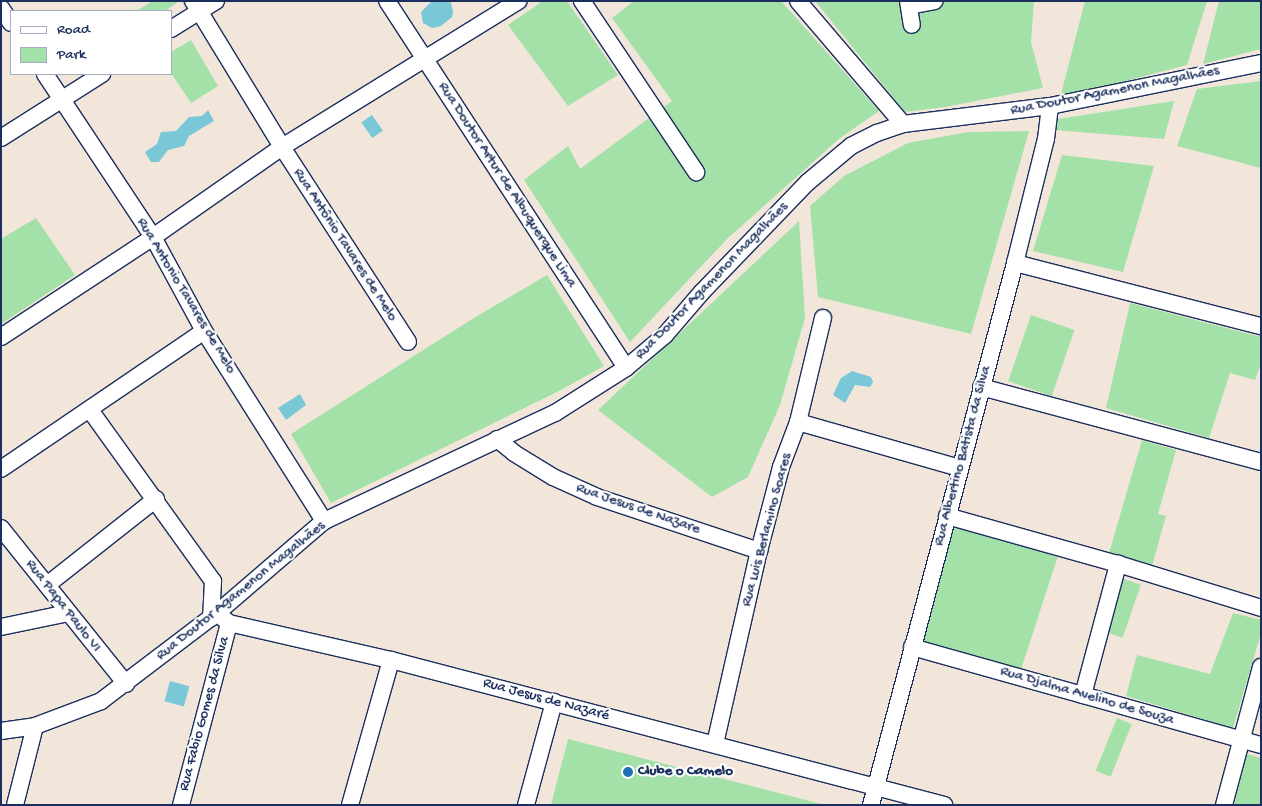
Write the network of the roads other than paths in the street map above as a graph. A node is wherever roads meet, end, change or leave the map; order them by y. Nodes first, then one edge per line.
1 (216, 1) edge
2 (387, 1) edge
3 (518, 1) edge
4 (582, 1) edge
5 (798, 1) edge
6 (935, 1) edge
7 (909, 3) edge
8 (196, 6) edge
9 (1, 8) edge
10 (10, 22) edge
11 (912, 25) dead end
12 (172, 28) edge
13 (425, 60) junction
14 (1261, 63) edge
15 (46, 75) edge
16 (100, 75) edge
17 (62, 100) junction
18 (1050, 106) junction
19 (903, 124) junction
20 (1, 138) edge
21 (282, 147) junction
22 (696, 172) dead end
23 (153, 237) junction
24 (1015, 263) junction
25 (823, 318) dead end
26 (1261, 326) edge
27 (204, 331) junction
28 (1, 337) edge
29 (408, 342) dead end
30 (626, 368) junction
31 (981, 386) junction
32 (90, 410) junction
33 (798, 422) junction
34 (497, 439) junction
35 (1261, 462) edge
36 (960, 468) junction
37 (1, 469) edge
38 (156, 499) junction
39 (947, 516) junction
40 (324, 521) junction
41 (3, 533) edge
42 (759, 551) junction
43 (1118, 564) junction
44 (47, 585) junction
45 (1261, 608) edge
46 (68, 613) junction
47 (219, 618) junction
48 (1, 627) edge
49 (912, 647) junction
50 (391, 660) junction
51 (1261, 667) edge
52 (126, 684) junction
53 (1083, 696) junction
54 (554, 702) junction
55 (35, 726) junction
56 (1, 731) edge
57 (1241, 740) junction
58 (715, 744) junction
59 (1261, 745) edge
60 (876, 786) junction
61 (15, 805) edge
62 (181, 805) edge
63 (350, 805) edge
64 (526, 805) edge
65 (871, 805) edge
66 (944, 805) edge
67 (1224, 805) edge

1 - 8 street
2 - 13 street, Rua Doutor Artur de Albuquerque Lima
3 - 13 street
4 - 22 street
5 - 19 street
6 - 7 street
7 - 11 street
8 - 12 street
8 - 21 street, Rua Antônio Tavares de Melo
9 - 10 street
13 - 21 street
13 - 30 street, Rua Doutor Artur de Albuquerque Lima
14 - 18 street, Rua Doutor Agamenon Magalhães
15 - 17 street, Rua Antonio Tavares de Melo
16 - 17 street
17 - 20 street
17 - 23 street, Rua Antonio Tavares de Melo
18 - 19 street, Rua Doutor Agamenon Magalhães
18 - 24 street, Rua Albertino Batista da Silva
19 - 30 street, Rua Doutor Agamenon Magalhães
21 - 23 street
21 - 29 street, Rua Antônio Tavares de Melo
23 - 27 street, Rua Antonio Tavares de Melo
23 - 28 street
24 - 26 street
24 - 31 street, Rua Albertino Batista da Silva
25 - 33 street, Rua Luis Berlamino Soares
27 - 32 street
27 - 40 street, Rua Antonio Tavares de Melo
30 - 34 street, Rua Doutor Agamenon Magalhães
31 - 35 street
31 - 36 street, Rua Albertino Batista da Silva
32 - 37 street
32 - 38 street, Rua Fabio Gomes da Silva
33 - 36 street
33 - 42 street, Rua Luis Berlamino Soares
34 - 40 street, Rua Doutor Agamenon Magalhães
34 - 42 street, Rua Jesus de Nazare
36 - 39 street, Rua Albertino Batista da Silva
38 - 44 street
38 - 47 street, Rua Fabio Gomes da Silva
39 - 43 street
39 - 49 street, Rua Albertino Batista da Silva
40 - 47 street, Rua Doutor Agamenon Magalhães
41 - 44 street, Rua Papa Paulo VI
42 - 58 street, Rua Luis Berlamino Soares
43 - 45 street
43 - 53 street
44 - 46 street, Rua Papa Paulo VI
46 - 48 street
46 - 52 street, Rua Papa Paulo VI
47 - 50 street, Rua Jesus de Nazaré
47 - 52 street, Rua Doutor Agamenon Magalhães
47 - 62 street, Rua Fabio Gomes da Silva
49 - 53 street, Rua Djalma Avelino de Souza
49 - 60 street, Rua Albertino Batista da Silva
50 - 54 street, Rua Jesus de Nazaré
50 - 63 street
51 - 57 street
52 - 55 street, Rua Doutor Agamenon Magalhães
53 - 57 street, Rua Djalma Avelino de Souza
54 - 58 street, Rua Jesus de Nazaré
54 - 64 street
55 - 56 street, Rua Doutor Agamenon Magalhães
55 - 61 street
57 - 59 street, Rua Djalma Avelino de Souza
57 - 67 street
58 - 60 street, Rua Jesus de Nazaré
60 - 65 street, Rua Albertino Batista da Silva
60 - 66 street, Rua Jesus de Nazaré

